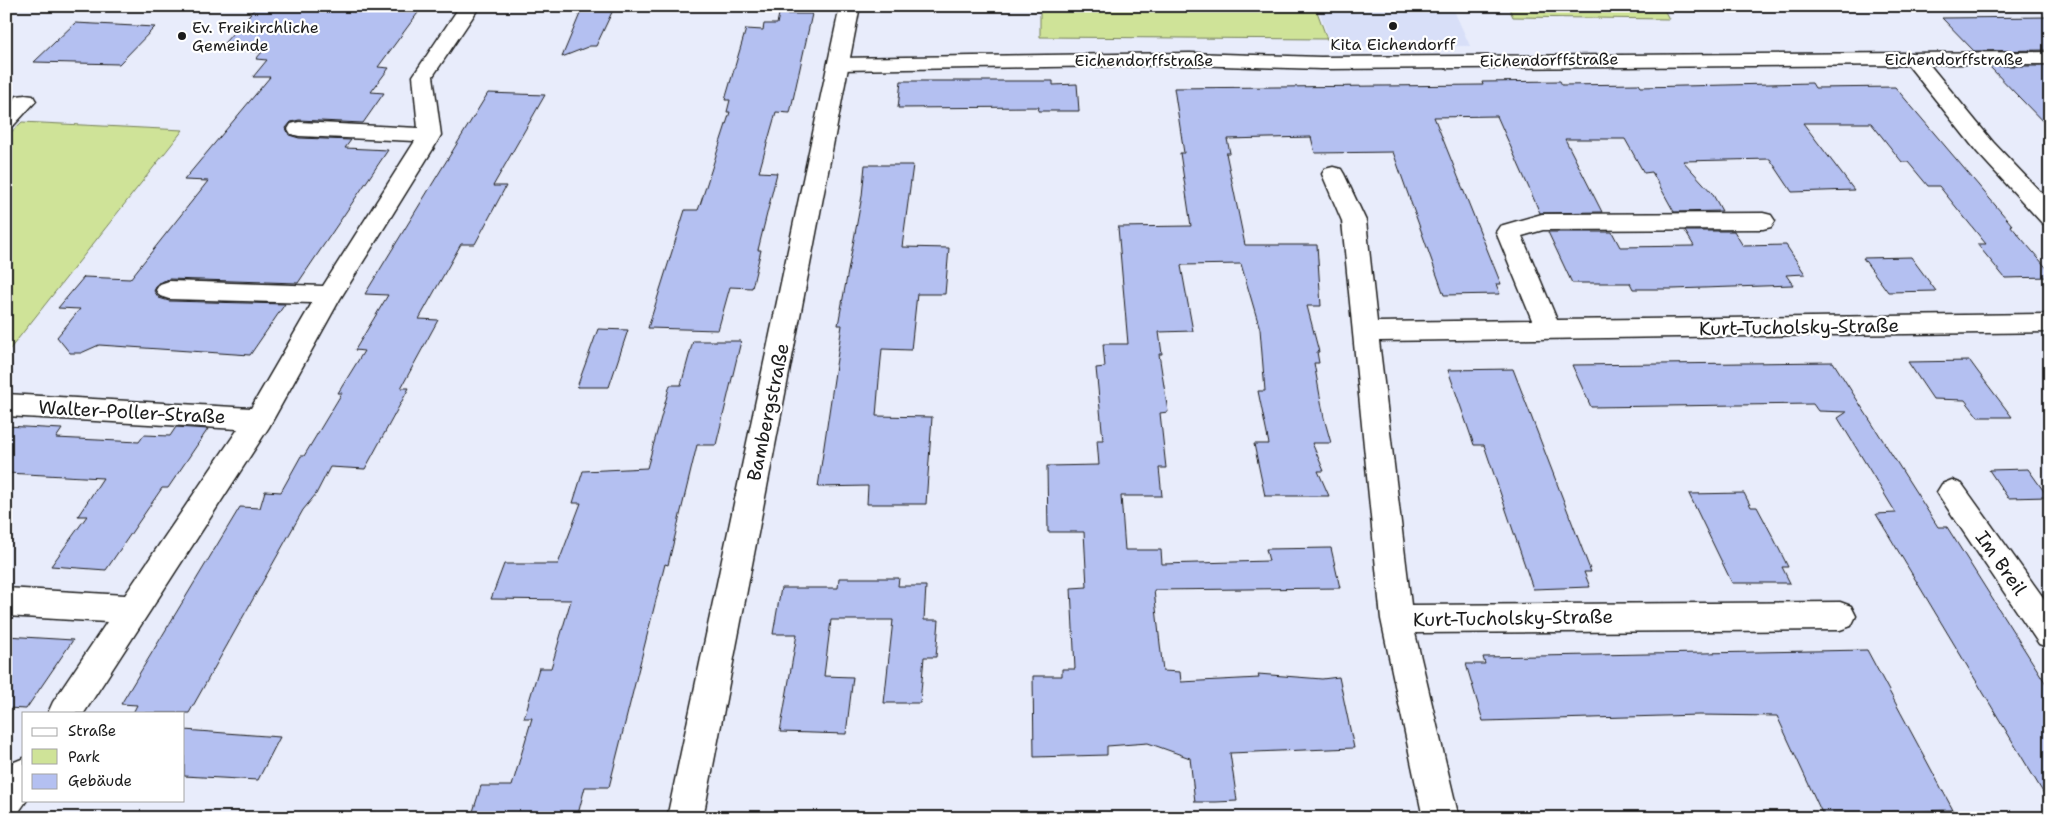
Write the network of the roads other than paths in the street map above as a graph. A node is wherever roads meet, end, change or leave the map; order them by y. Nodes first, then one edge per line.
1 (470, 6) edge
2 (850, 6) edge
3 (2050, 58) edge
4 (1914, 59) junction
5 (838, 64) junction
6 (24, 101) dead end
7 (6, 120) edge
8 (300, 129) dead end
9 (430, 135) junction
10 (1334, 174) dead end
11 (2050, 217) edge
12 (1763, 222) dead end
13 (169, 290) dead end
14 (330, 296) junction
15 (2050, 323) edge
16 (1549, 331) junction
17 (1366, 332) junction
18 (6, 405) edge
19 (259, 419) junction
20 (1952, 492) dead end
21 (6, 602) edge
22 (134, 610) junction
23 (1840, 616) dead end
24 (1397, 619) junction
25 (2050, 634) edge
26 (66, 712) edge
27 (22, 778) edge
28 (6, 801) edge
29 (685, 818) edge
30 (1441, 818) edge

1 - 9 street
2 - 5 street, Bambergstraße
3 - 4 street, Eichendorffstraße
4 - 5 street, Eichendorffstraße
4 - 11 street
5 - 29 street, Bambergstraße
6 - 7 street
8 - 9 street
9 - 14 street, Walter-Poller-Straße
10 - 17 street, Kurt-Tucholsky-Straße
12 - 16 street
13 - 14 street
14 - 19 street, Walter-Poller-Straße
15 - 16 street, Kurt-Tucholsky-Straße
16 - 17 street, Kurt-Tucholsky-Straße
17 - 24 street, Kurt-Tucholsky-Straße
18 - 19 street, Walter-Poller-Straße
19 - 22 street, Walter-Poller-Straße
20 - 25 street, Im Breil
21 - 22 street
22 - 26 street, Walter-Poller-Straße
23 - 24 street, Kurt-Tucholsky-Straße
24 - 30 street, Kurt-Tucholsky-Straße
27 - 28 street

